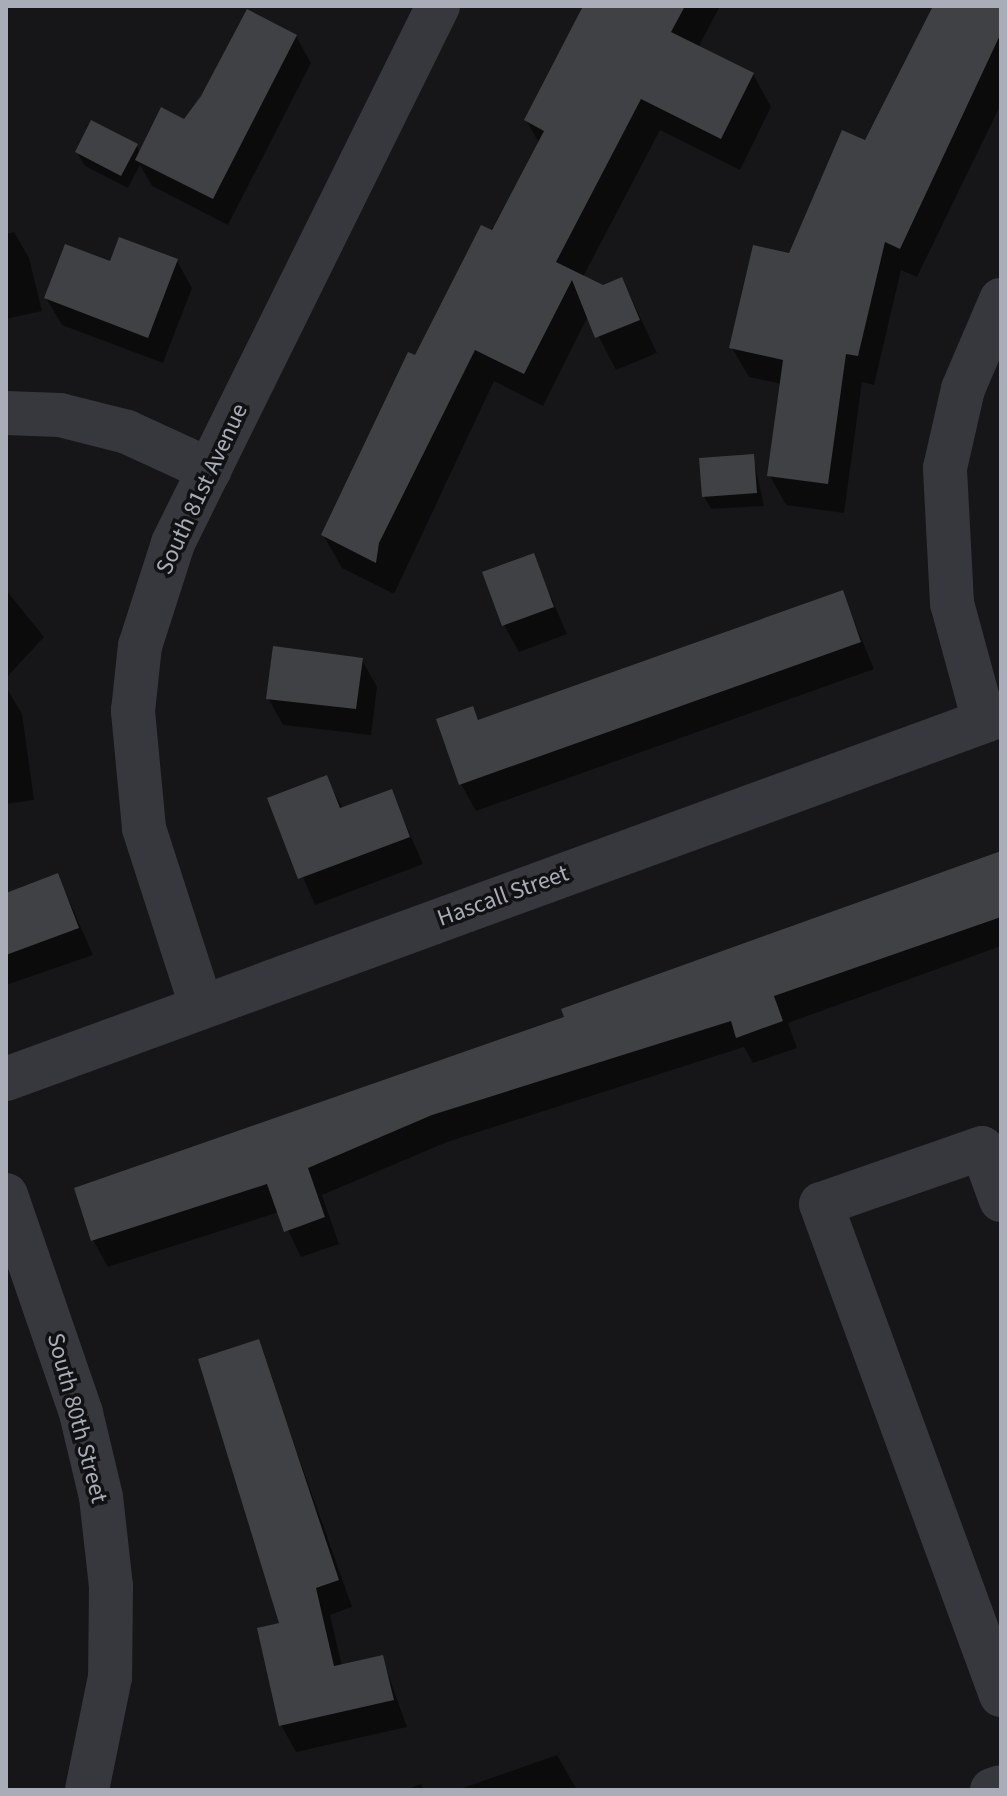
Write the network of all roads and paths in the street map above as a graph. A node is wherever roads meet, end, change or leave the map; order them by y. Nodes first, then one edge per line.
1 (438, 6) edge
2 (1001, 300) edge
3 (6, 413) edge
4 (210, 470) junction
5 (993, 718) edge
6 (201, 1005) junction
7 (6, 1079) edge
8 (6, 1195) edge
9 (1001, 1200) edge
10 (1001, 1695) edge
11 (1001, 1787) edge
12 (87, 1790) edge
13 (992, 1790) edge

1 - 4 street, South 81st Avenue
2 - 5 street
3 - 4 street
4 - 6 street, South 81st Avenue
5 - 6 street, Hascall Street
6 - 7 street, Hascall Street
8 - 12 street, South 80th Street
9 - 10 street
11 - 13 street

